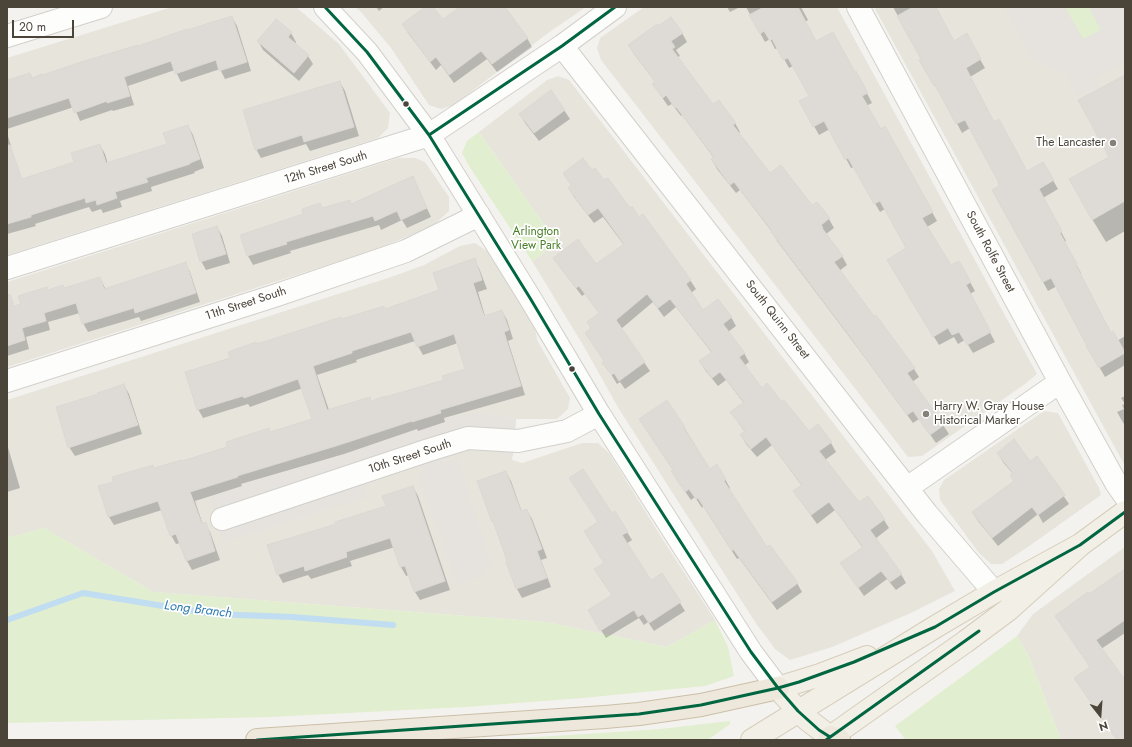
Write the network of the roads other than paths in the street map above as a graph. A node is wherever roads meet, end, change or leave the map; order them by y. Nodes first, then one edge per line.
1 (101, 7) edge
2 (325, 7) edge
3 (615, 7) edge
4 (858, 7) edge
5 (49, 14) edge
6 (7, 36) edge
7 (562, 46) junction
8 (430, 135) junction
9 (479, 215) junction
10 (7, 268) edge
11 (7, 381) edge
12 (1060, 382) junction
13 (599, 414) junction
14 (907, 488) junction
15 (1125, 496) edge
16 (1125, 512) edge
17 (222, 519) dead end
18 (1080, 545) junction
19 (994, 592) junction
20 (935, 627) junction
21 (778, 688) junction
22 (798, 711) junction
23 (832, 739) edge
24 (257, 740) edge
25 (752, 740) edge

1 - 5 street
2 - 8 street
3 - 7 street, 12th Street South
4 - 12 street, South Rolfe Street
5 - 6 street
7 - 8 street, 12th Street South
7 - 14 street, South Quinn Street
8 - 9 street
8 - 10 street, 12th Street South
9 - 11 street, 11th Street South
9 - 13 street
12 - 14 street
12 - 15 street, South Rolfe Street
13 - 17 street, 10th Street South
13 - 21 street
14 - 19 street, South Quinn Street
16 - 18 main road
18 - 19 main road
18 - 23 main road
19 - 20 main road
20 - 21 main road
20 - 22 main road
21 - 22 main road
21 - 24 highway
22 - 23 main road
22 - 25 main road

